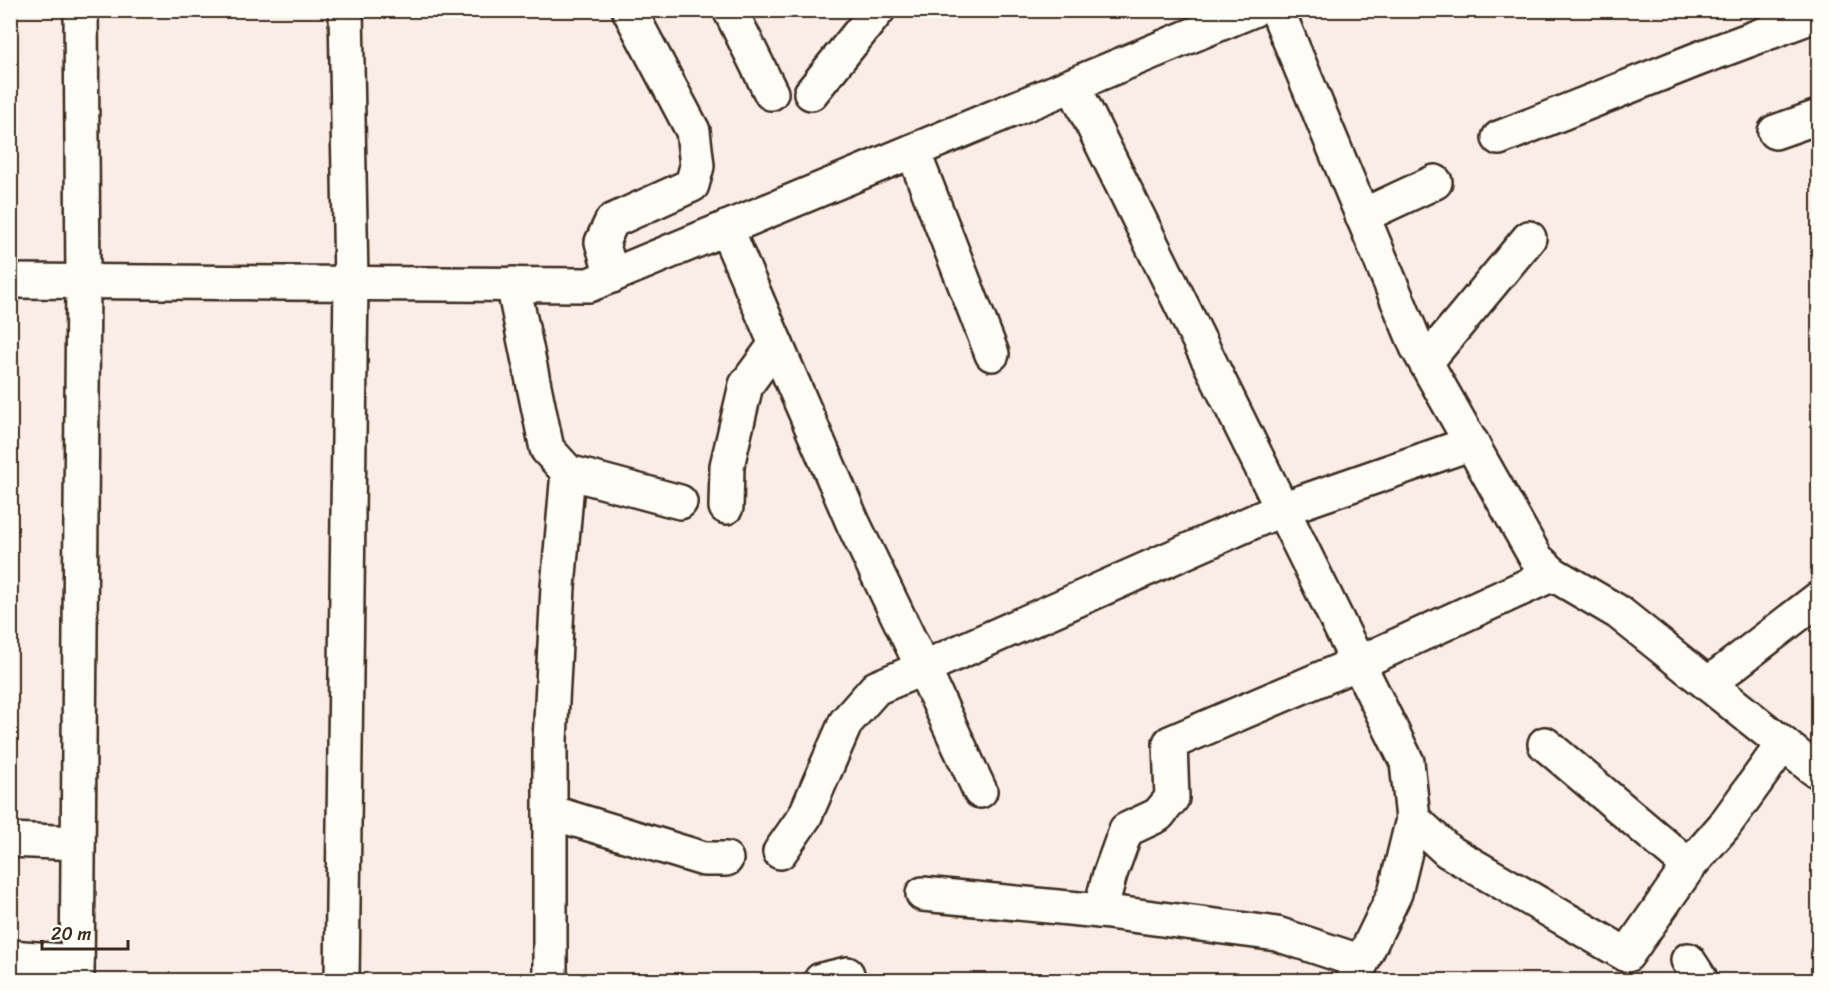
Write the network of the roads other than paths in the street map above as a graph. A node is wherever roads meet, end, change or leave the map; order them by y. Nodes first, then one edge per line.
1 (81, 10) edge
2 (346, 10) edge
3 (628, 10) edge
4 (730, 10) edge
5 (878, 10) edge
6 (1253, 10) edge
7 (1276, 10) edge
8 (1818, 14) edge
9 (1073, 85) junction
10 (771, 93) dead end
11 (811, 93) dead end
12 (1818, 117) edge
13 (1775, 132) dead end
14 (1498, 138) dead end
15 (913, 151) junction
16 (1435, 182) dead end
17 (1362, 216) junction
18 (726, 228) junction
19 (1529, 238) dead end
20 (612, 276) junction
21 (10, 280) edge
22 (83, 281) junction
23 (351, 282) junction
24 (513, 284) junction
25 (776, 345) junction
26 (992, 354) dead end
27 (1425, 362) junction
28 (1472, 443) junction
29 (568, 472) junction
30 (680, 502) dead end
31 (726, 507) dead end
32 (1282, 509) junction
33 (1553, 574) junction
34 (1818, 599) edge
35 (1358, 663) junction
36 (923, 668) junction
37 (1708, 684) junction
38 (1545, 744) dead end
39 (1783, 744) junction
40 (1818, 771) edge
41 (980, 791) dead end
42 (550, 812) junction
43 (1413, 819) junction
44 (10, 840) edge
45 (78, 843) junction
46 (780, 852) dead end
47 (726, 859) dead end
48 (1689, 866) junction
49 (923, 894) dead end
50 (1100, 912) junction
51 (10, 957) edge
52 (77, 971) edge
53 (1358, 971) edge
54 (342, 981) edge
55 (549, 981) edge

1 - 22 street
2 - 23 street
3 - 20 street
4 - 10 street
5 - 11 street
6 - 9 street
7 - 17 street
8 - 14 street
9 - 15 street
9 - 32 street
12 - 13 street
15 - 18 street
15 - 26 street
16 - 17 street
17 - 27 street
18 - 20 street
18 - 25 street
19 - 27 street
20 - 24 street
21 - 22 street
22 - 23 street
22 - 45 street
23 - 24 street
23 - 54 street
24 - 29 street
25 - 31 street
25 - 36 street
27 - 28 street
28 - 32 street
28 - 33 street
29 - 30 street
29 - 42 street
32 - 35 street
32 - 36 street
33 - 35 street
33 - 37 street
34 - 37 street
35 - 43 street
35 - 50 street
36 - 41 street
36 - 46 street
37 - 39 street
38 - 48 street
39 - 40 street
39 - 48 street
42 - 47 street
42 - 55 street
43 - 48 street
43 - 53 street
44 - 45 street
45 - 52 street
49 - 50 street
50 - 53 street
51 - 52 street

